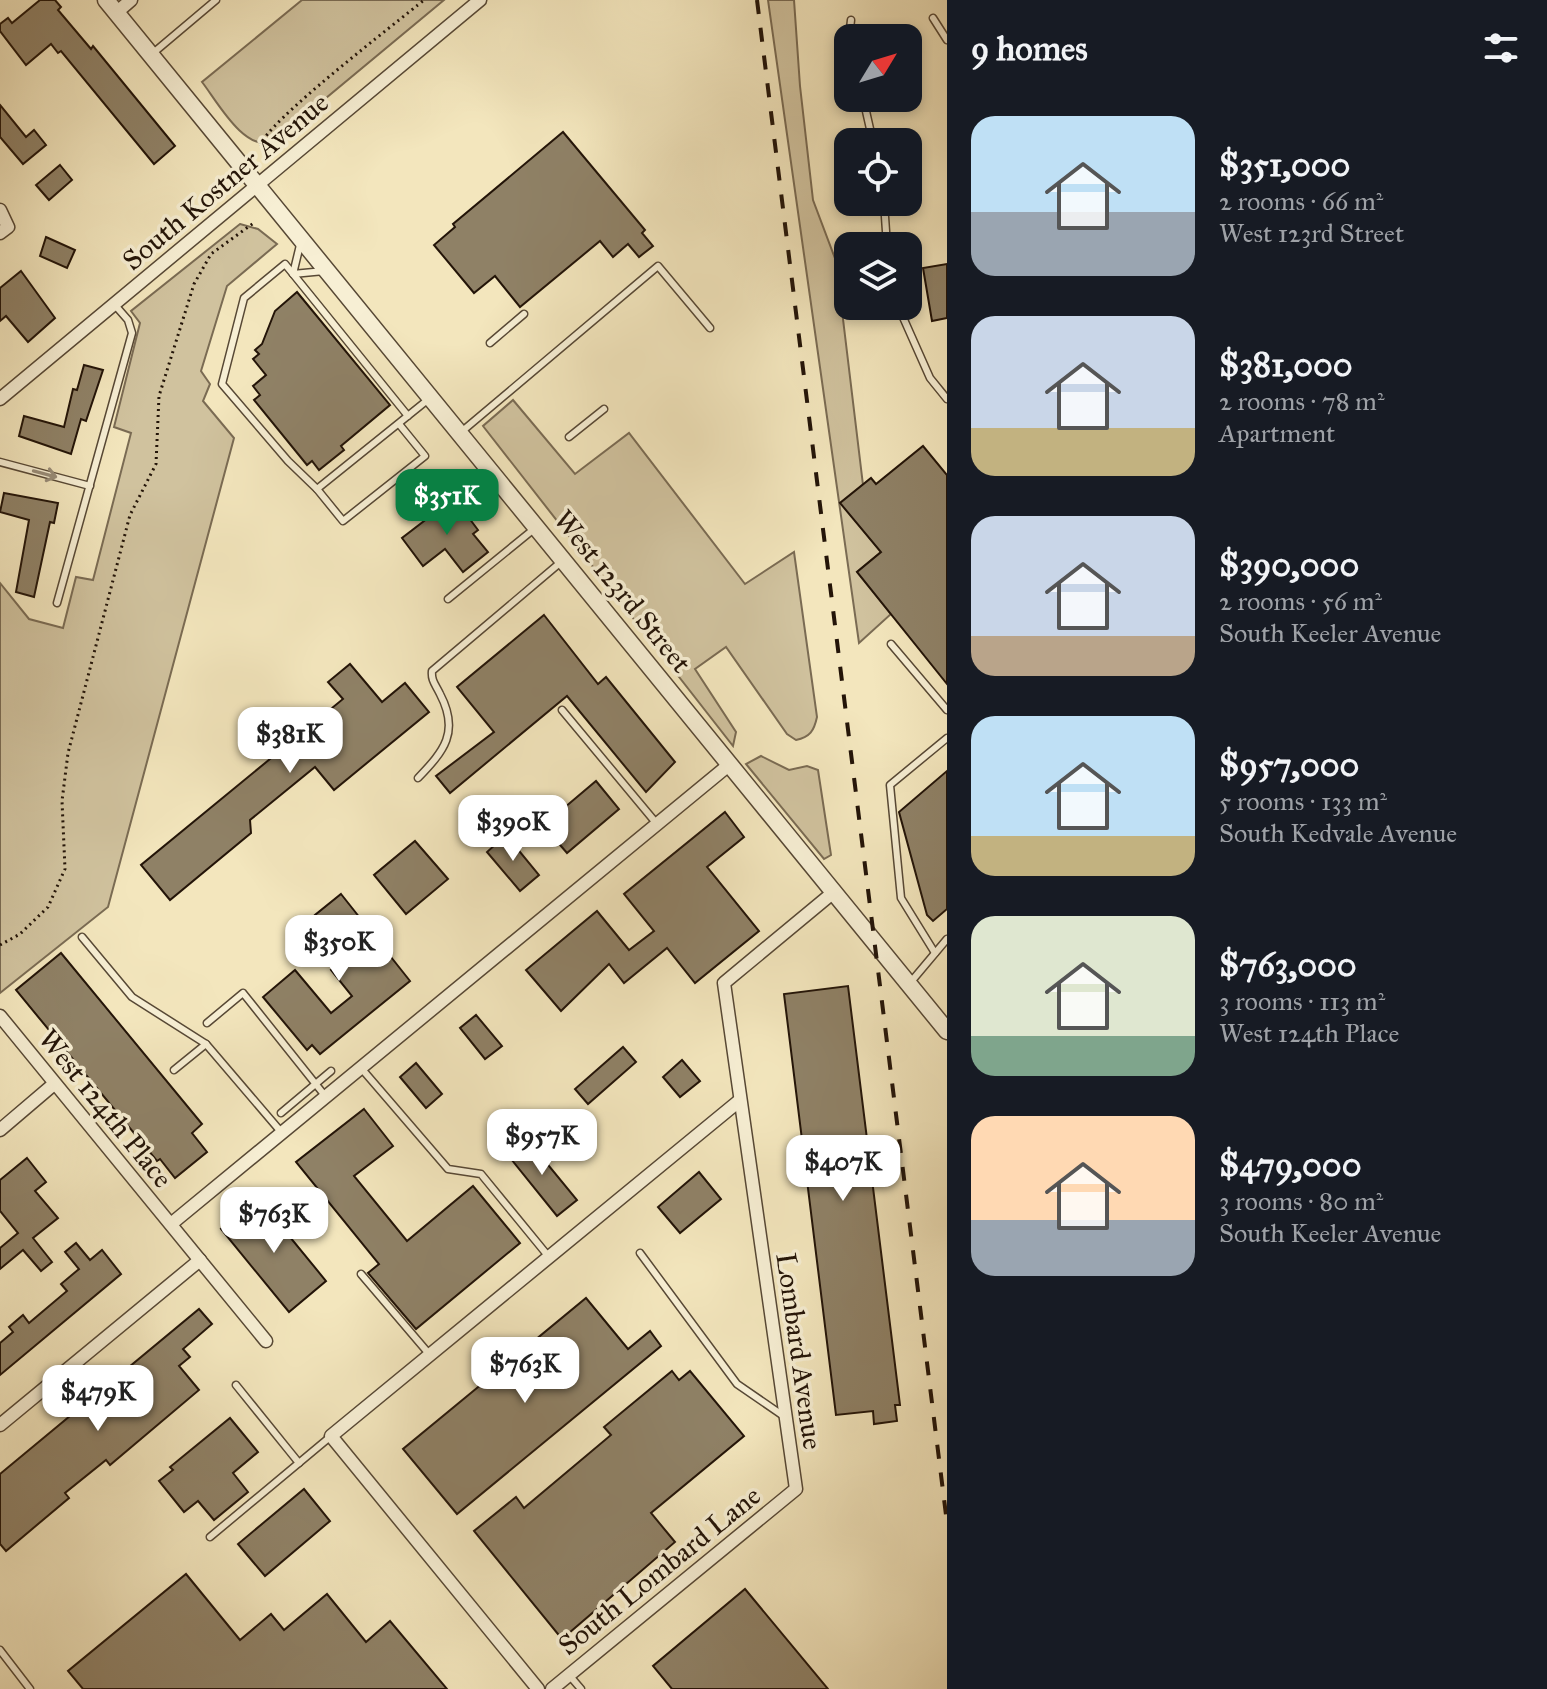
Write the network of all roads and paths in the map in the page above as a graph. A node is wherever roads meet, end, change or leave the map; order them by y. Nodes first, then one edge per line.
1 (131, 0) edge
2 (216, 0) edge
3 (424, 0) edge
4 (480, 0) edge
5 (111, 6) edge
6 (933, 18) dead end
7 (851, 20) dead end
8 (851, 24) edge
9 (947, 40) edge
10 (151, 55) junction
11 (261, 146) dead end
12 (257, 185) junction
13 (0, 210) edge
14 (255, 222) dead end
15 (4, 230) edge
16 (302, 240) junction
17 (327, 271) junction
18 (293, 274) junction
19 (114, 304) junction
20 (524, 314) dead end
21 (904, 320) edge
22 (710, 328) dead end
23 (490, 343) dead end
24 (431, 398) junction
25 (0, 399) edge
26 (947, 399) edge
27 (604, 409) dead end
28 (408, 416) junction
29 (399, 424) junction
30 (460, 433) junction
31 (569, 437) dead end
32 (0, 462) edge
33 (90, 486) junction
34 (317, 489) junction
35 (537, 527) junction
36 (563, 560) junction
37 (448, 599) dead end
38 (57, 603) dead end
39 (891, 644) dead end
40 (562, 710) dead end
41 (947, 710) edge
42 (947, 738) edge
43 (730, 764) junction
44 (418, 778) dead end
45 (657, 824) junction
46 (835, 891) junction
47 (82, 937) dead end
48 (947, 939) edge
49 (0, 945) edge
50 (935, 953) junction
51 (910, 983) junction
52 (0, 1016) edge
53 (207, 1023) dead end
54 (947, 1031) edge
55 (206, 1044) junction
56 (361, 1068) junction
57 (174, 1070) dead end
58 (331, 1071) dead end
59 (54, 1084) junction
60 (315, 1084) junction
61 (326, 1097) junction
62 (739, 1101) junction
63 (281, 1113) dead end
64 (0, 1130) edge
65 (282, 1133) junction
66 (171, 1224) junction
67 (640, 1253) dead end
68 (549, 1257) junction
69 (200, 1260) junction
70 (361, 1274) dead end
71 (266, 1341) dead end
72 (430, 1355) junction
73 (236, 1385) dead end
74 (785, 1417) junction
75 (0, 1425) edge
76 (331, 1436) junction
77 (299, 1463) junction
78 (796, 1489) joint
79 (210, 1537) dead end
80 (0, 1650) edge
81 (569, 1675) junction
82 (30, 1689) edge
83 (538, 1689) edge
84 (552, 1689) edge
85 (581, 1689) edge

1 - 5 street
2 - 10 lane
3 - 11 path
4 - 12 street, South Kostner Avenue
5 - 10 street, West 123rd Street
6 - 9 lane
7 - 8 lane
10 - 12 street, West 123rd Street
12 - 16 street, West 123rd Street
12 - 19 street, South Kostner Avenue
13 - 15 street
14 - 49 path
16 - 17 street, West 123rd Street
16 - 18 lane
17 - 18 lane
17 - 24 street, West 123rd Street
18 - 28 lane
18 - 34 lane
19 - 25 street, South Kostner Avenue
19 - 33 lane
20 - 23 lane
21 - 26 lane
22 - 30 lane
24 - 28 lane
24 - 30 street, West 123rd Street
27 - 31 lane
28 - 29 lane
29 - 34 lane
29 - 34 lane
30 - 35 street, West 123rd Street
32 -> 33 lane
33 - 38 lane
35 - 36 street, West 123rd Street
35 - 37 lane
36 - 43 street, West 123rd Street
36 - 44 lane
39 - 41 lane
40 - 45 lane
42 - 50 lane
43 - 45 street
43 - 46 street, West 123rd Street
45 - 56 street
46 - 51 street, West 123rd Street
46 - 62 street, Lombard Avenue
47 - 55 lane
48 - 50 lane
50 - 51 lane
51 - 54 street, West 123rd Street
52 - 59 street, West 124th Place
53 - 60 lane
55 - 57 lane
55 - 65 lane
56 - 61 street
56 - 68 lane
58 - 60 lane
59 - 64 street
59 - 66 street, West 124th Place
60 - 61 lane
60 - 63 lane
61 - 65 street
62 - 68 street
62 - 74 street, Lombard Avenue
65 - 66 street
66 - 69 street, West 124th Place
67 - 74 lane
68 - 72 street
69 - 71 street, West 124th Place
69 - 75 street
70 - 72 lane
72 - 76 street
73 - 77 lane
74 - 78 street, Lombard Avenue
76 - 77 lane
76 - 83 street
77 - 79 lane
78 - 81 street, South Lombard Lane
80 - 82 lane
81 - 84 street, South Lombard Lane
81 - 85 lane

